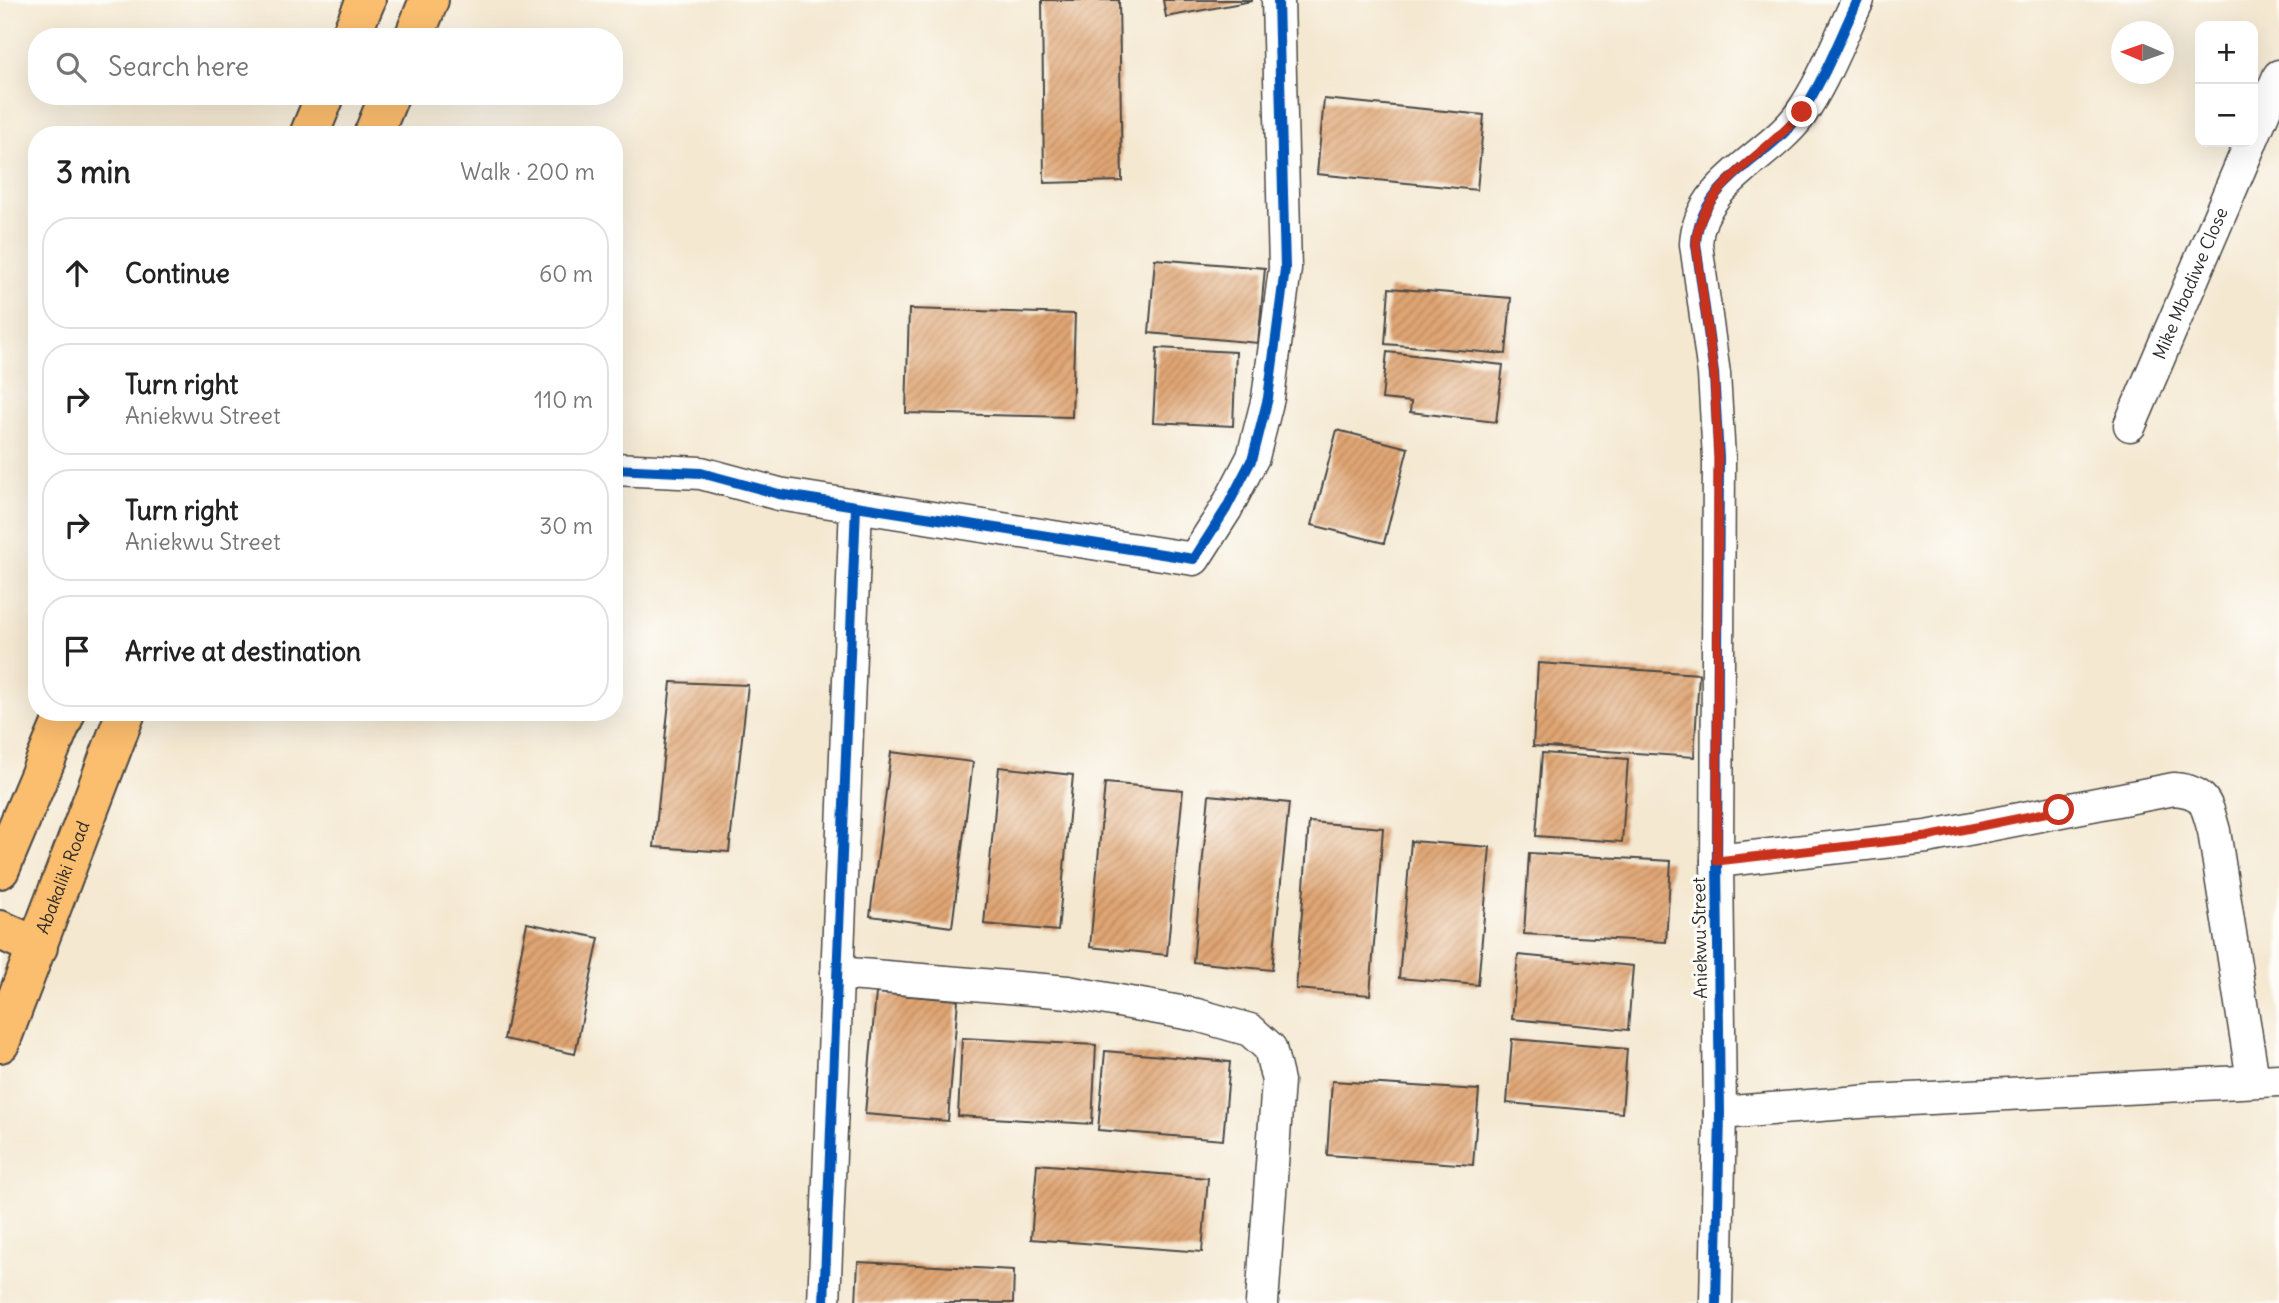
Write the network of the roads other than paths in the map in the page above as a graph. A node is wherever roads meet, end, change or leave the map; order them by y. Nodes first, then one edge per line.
1 (366, 0) edge
2 (429, 0) edge
3 (1278, 0) edge
4 (1858, 0) edge
5 (354, 28) edge
6 (418, 28) edge
7 (2279, 76) edge
8 (321, 105) edge
9 (385, 105) edge
10 (2258, 125) edge
11 (313, 126) edge
12 (377, 126) edge
13 (2249, 147) edge
14 (2130, 425) dead end
15 (623, 469) edge
16 (856, 506) junction
17 (62, 721) edge
18 (123, 721) edge
19 (1717, 861) junction
20 (0, 869) edge
21 (0, 930) edge
22 (38, 947) junction
23 (837, 973) junction
24 (0, 1043) edge
25 (2266, 1080) edge
26 (1720, 1113) junction
27 (824, 1303) edge
28 (1262, 1303) edge
29 (1716, 1303) edge

1 - 5 highway
2 - 6 highway
3 - 16 street
4 - 19 street, Aniekwu Street
7 - 10 street, Mike Mbadiwe Close
8 - 11 highway
9 - 12 highway
13 - 14 street, Mike Mbadiwe Close
15 - 16 street
16 - 23 street
17 - 20 highway
18 - 22 highway, Abakaliki Road
19 - 25 street
19 - 26 street, Aniekwu Street
21 - 22 highway
22 - 24 highway, Abakaliki Road
23 - 27 street
23 - 28 street
25 - 26 street
26 - 29 street, Aniekwu Street

